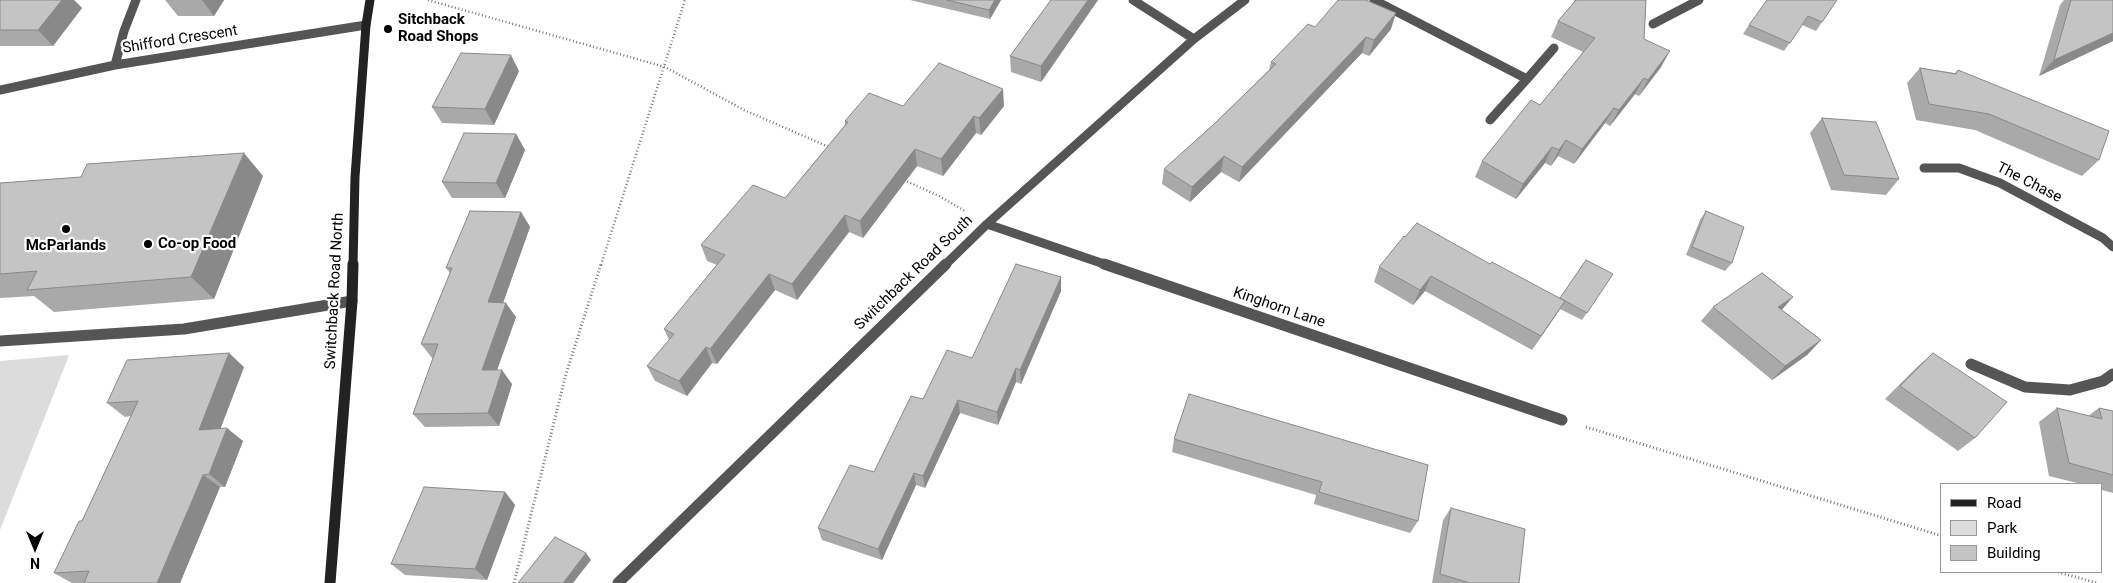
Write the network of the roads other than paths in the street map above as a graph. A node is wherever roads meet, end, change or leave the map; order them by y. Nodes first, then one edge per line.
1 (136, 0) edge
2 (370, 0) edge
3 (1133, 0) edge
4 (1245, 0) edge
5 (1374, 0) edge
6 (1699, 0) edge
7 (1652, 24) dead end
8 (366, 25) junction
9 (1194, 39) junction
10 (1554, 48) dead end
11 (116, 65) junction
12 (1528, 79) junction
13 (0, 90) edge
14 (1490, 120) dead end
15 (1924, 168) dead end
16 (987, 224) junction
17 (2113, 247) edge
18 (352, 301) junction
19 (0, 341) edge
20 (1971, 364) dead end
21 (2113, 374) edge
22 (1562, 420) road end
23 (330, 583) edge
24 (618, 583) edge

1 - 11 street
2 - 8 main road, Switchback Road North
3 - 9 street
4 - 9 street, Switchback Road South
5 - 12 street
6 - 7 street
8 - 11 street, Shifford Crescent
8 - 18 main road, Switchback Road North
9 - 16 street, Switchback Road South
10 - 12 street
11 - 13 street, Shifford Crescent
12 - 14 street
15 - 17 street, The Chase
16 - 22 street, Kinghorn Lane
16 - 24 street, Switchback Road South
18 - 19 street
18 - 23 main road, Switchback Road North
20 - 21 street

